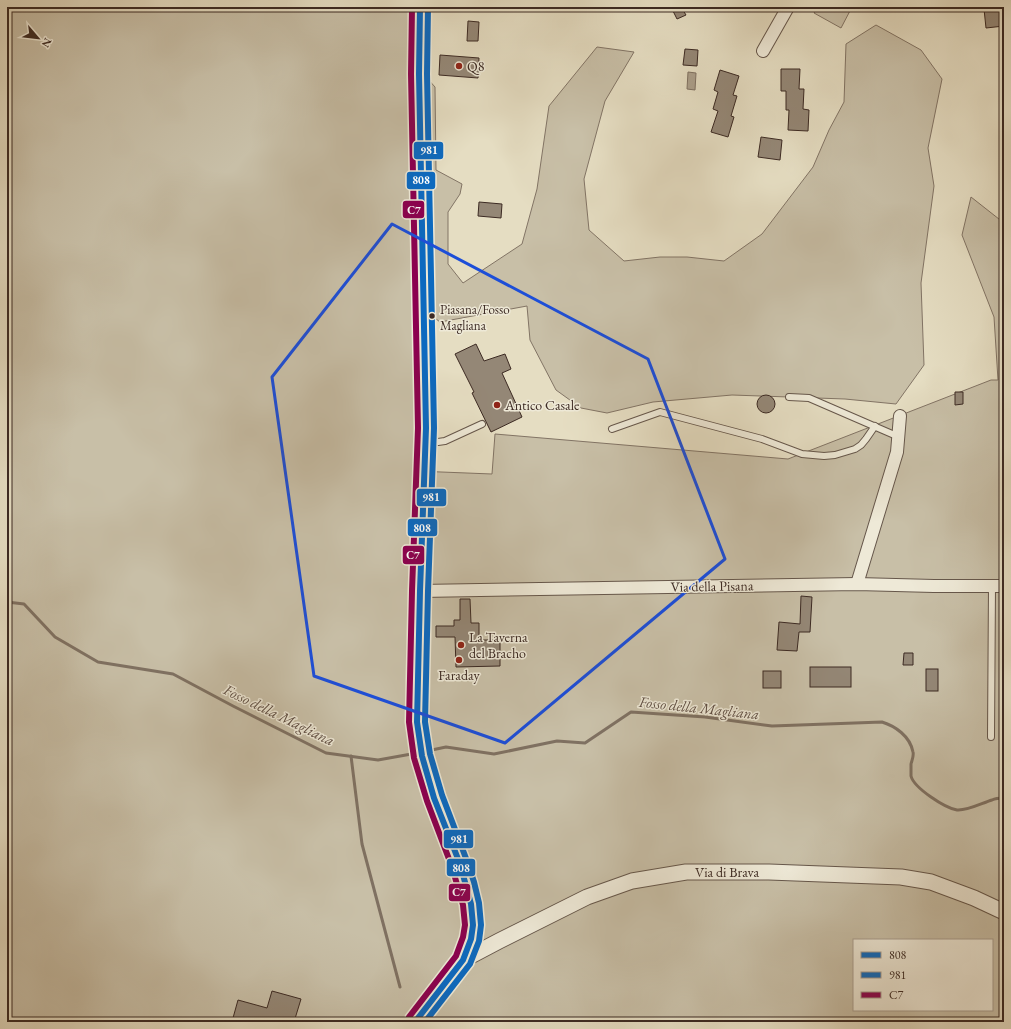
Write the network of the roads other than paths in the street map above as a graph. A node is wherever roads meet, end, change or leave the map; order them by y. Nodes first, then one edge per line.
1 (420, 7) edge
2 (788, 7) edge
3 (763, 51) dead end
4 (789, 397) dead end
5 (900, 416) dead end
6 (482, 424) dead end
7 (875, 426) junction
8 (612, 429) dead end
9 (899, 437) junction
10 (426, 442) junction
11 (857, 584) junction
12 (998, 586) edge
13 (420, 591) junction
14 (991, 737) dead end
15 (1004, 912) edge
16 (463, 960) junction
17 (415, 1022) edge

1 - 10 main road
2 - 3 street
4 - 7 lane
5 - 9 street
6 - 10 lane
7 - 8 lane
7 - 9 lane
9 - 11 street
10 - 13 main road
11 - 12 street, Via della Pisana
11 - 13 street, Via della Pisana
12 - 14 lane
13 - 16 main road
15 - 16 street, Via di Brava
16 - 17 main road

